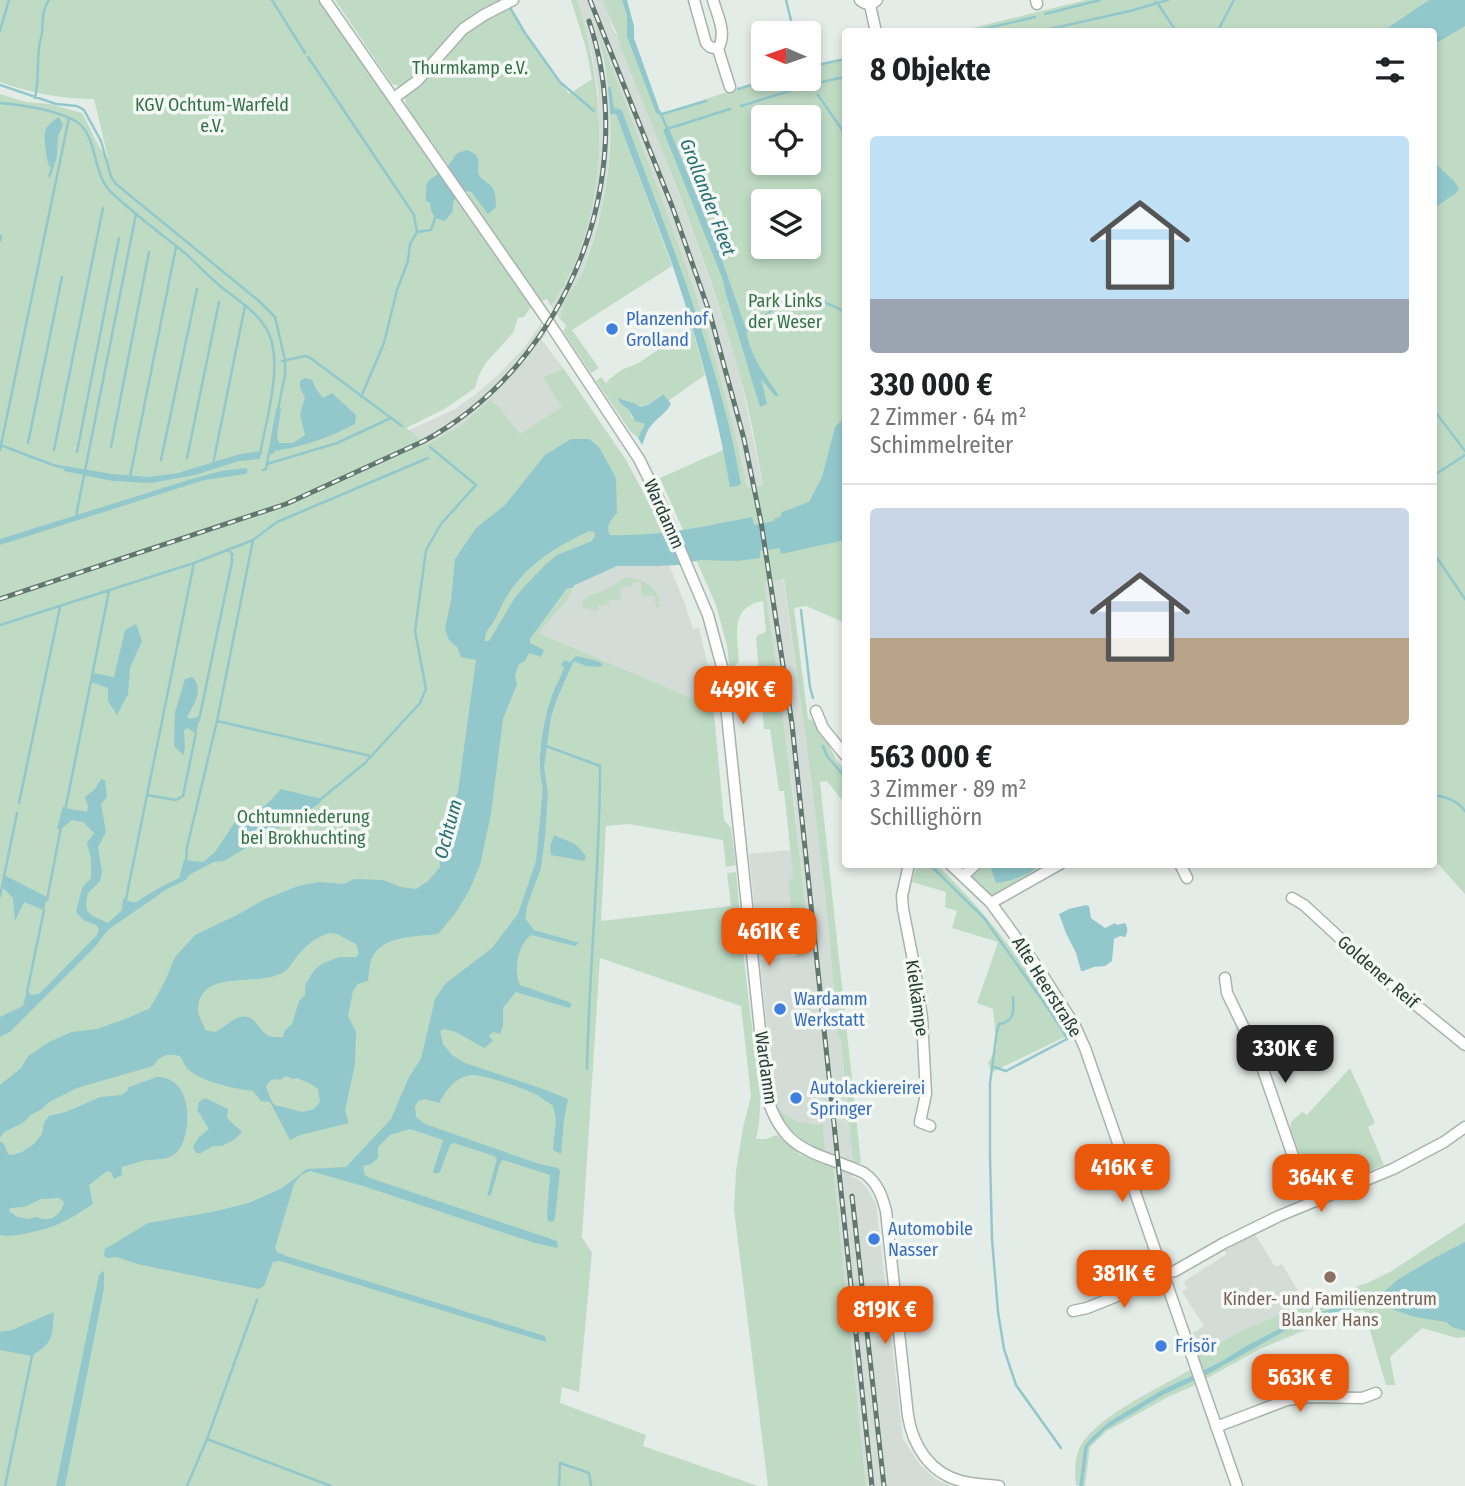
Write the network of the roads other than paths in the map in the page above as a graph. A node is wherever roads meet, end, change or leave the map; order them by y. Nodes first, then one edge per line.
1 (325, 0) edge
2 (513, 0) edge
3 (694, 0) edge
4 (713, 0) edge
5 (869, 2) edge
6 (875, 28) edge
7 (718, 49) junction
8 (730, 87) dead end
9 (394, 98) junction
10 (816, 711) dead end
11 (842, 751) edge
12 (908, 868) edge
13 (954, 868) edge
14 (971, 868) edge
15 (1053, 868) edge
16 (1183, 868) edge
17 (962, 876) junction
18 (1187, 878) dead end
19 (1292, 898) dead end
20 (991, 903) junction
21 (1225, 978) dead end
22 (1465, 1045) edge
23 (930, 1126) dead end
24 (1465, 1127) edge
25 (1312, 1202) junction
26 (1164, 1274) junction
27 (1073, 1311) dead end
28 (1376, 1393) dead end
29 (1216, 1427) junction
30 (999, 1486) edge
31 (1237, 1486) edge

1 - 9 street, Wardamm
2 - 9 street
3 - 7 street
4 - 7 street
5 - 6 street
7 - 8 street
9 - 30 street, Wardamm
10 - 11 street
12 - 23 street, Kielkämpe
13 - 17 street, Alte Heerstraße
14 - 17 street
15 - 20 street
16 - 18 street
17 - 20 street, Alte Heerstraße
19 - 22 street, Goldener Reif
20 - 26 street, Alte Heerstraße
21 - 25 street
24 - 25 street
25 - 26 street
26 - 27 street
26 - 29 street, Alte Heerstraße
28 - 29 street
29 - 31 street, Alte Heerstraße

